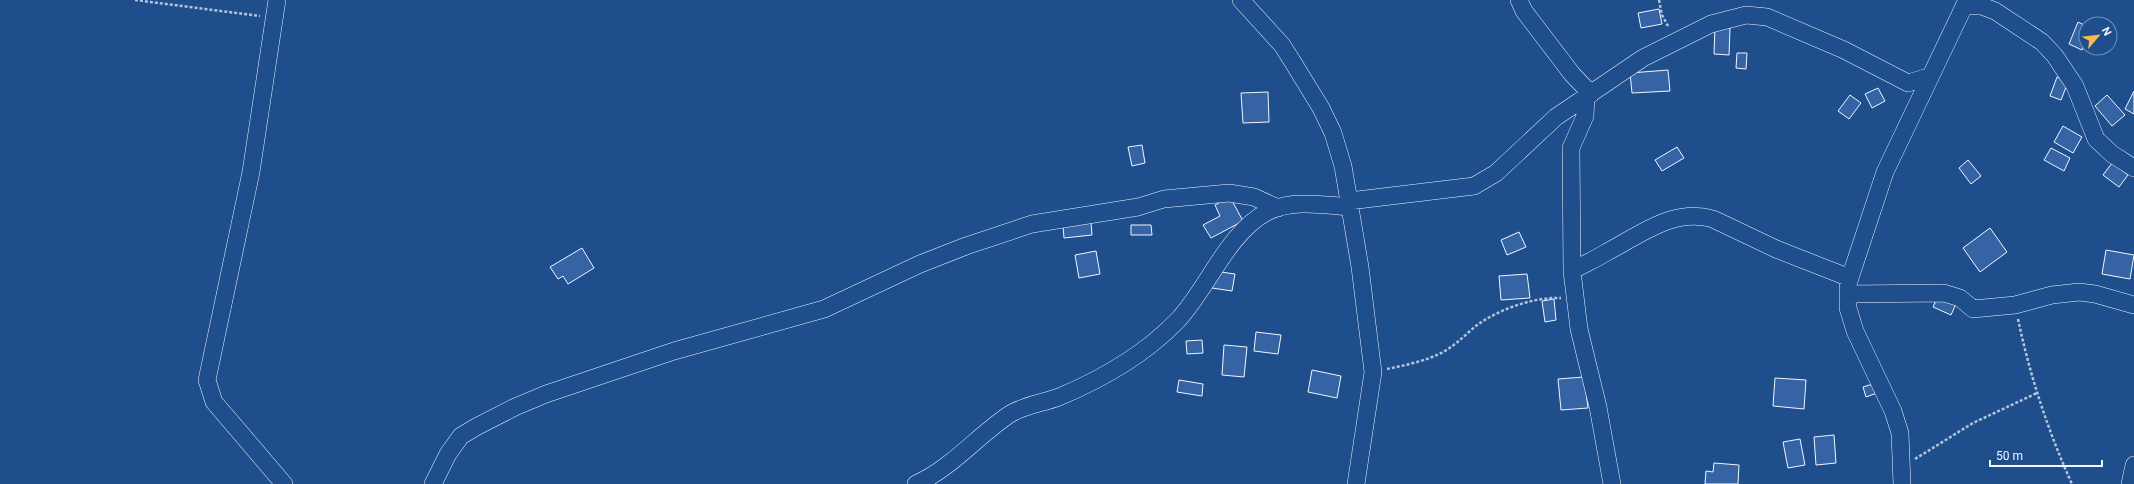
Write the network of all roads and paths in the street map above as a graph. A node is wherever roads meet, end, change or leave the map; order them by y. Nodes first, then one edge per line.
1 (135, 0) edge
2 (277, 0) edge
3 (1241, 0) edge
4 (1519, 0) edge
5 (1659, 0) edge
6 (1966, 3) edge
7 (274, 18) junction
8 (1677, 40) junction
9 (1928, 77) junction
10 (1908, 83) junction
11 (1589, 96) junction
12 (1916, 105) junction
13 (2134, 168) edge
14 (1349, 204) junction
15 (1278, 208) junction
16 (1572, 270) junction
17 (1849, 286) junction
18 (1574, 299) junction
19 (2134, 302) edge
20 (2015, 305) junction
21 (1373, 372) junction
22 (2037, 393) junction
23 (1902, 465) junction
24 (2134, 465) edge
25 (284, 484) edge
26 (433, 484) edge
27 (916, 484) edge
28 (1356, 484) edge
29 (1612, 484) edge
30 (1902, 484) edge
31 (2072, 484) edge
32 (2130, 484) edge

1 - 7 path
2 - 7 street
3 - 14 street
4 - 11 street
5 - 8 path
6 - 9 street
6 - 13 street
7 - 25 street
8 - 10 street
8 - 11 street
9 - 10 street
9 - 12 street
10 - 12 street
11 - 14 street
11 - 16 street
12 - 17 street
14 - 15 street
14 - 21 street
15 - 26 street
15 - 27 street
16 - 17 street
16 - 18 street
17 - 20 street
17 - 23 street
18 - 21 path
18 - 29 street
19 - 20 street
20 - 22 path
21 - 28 street
22 - 23 path
22 - 31 path
23 - 30 street
24 - 32 street

